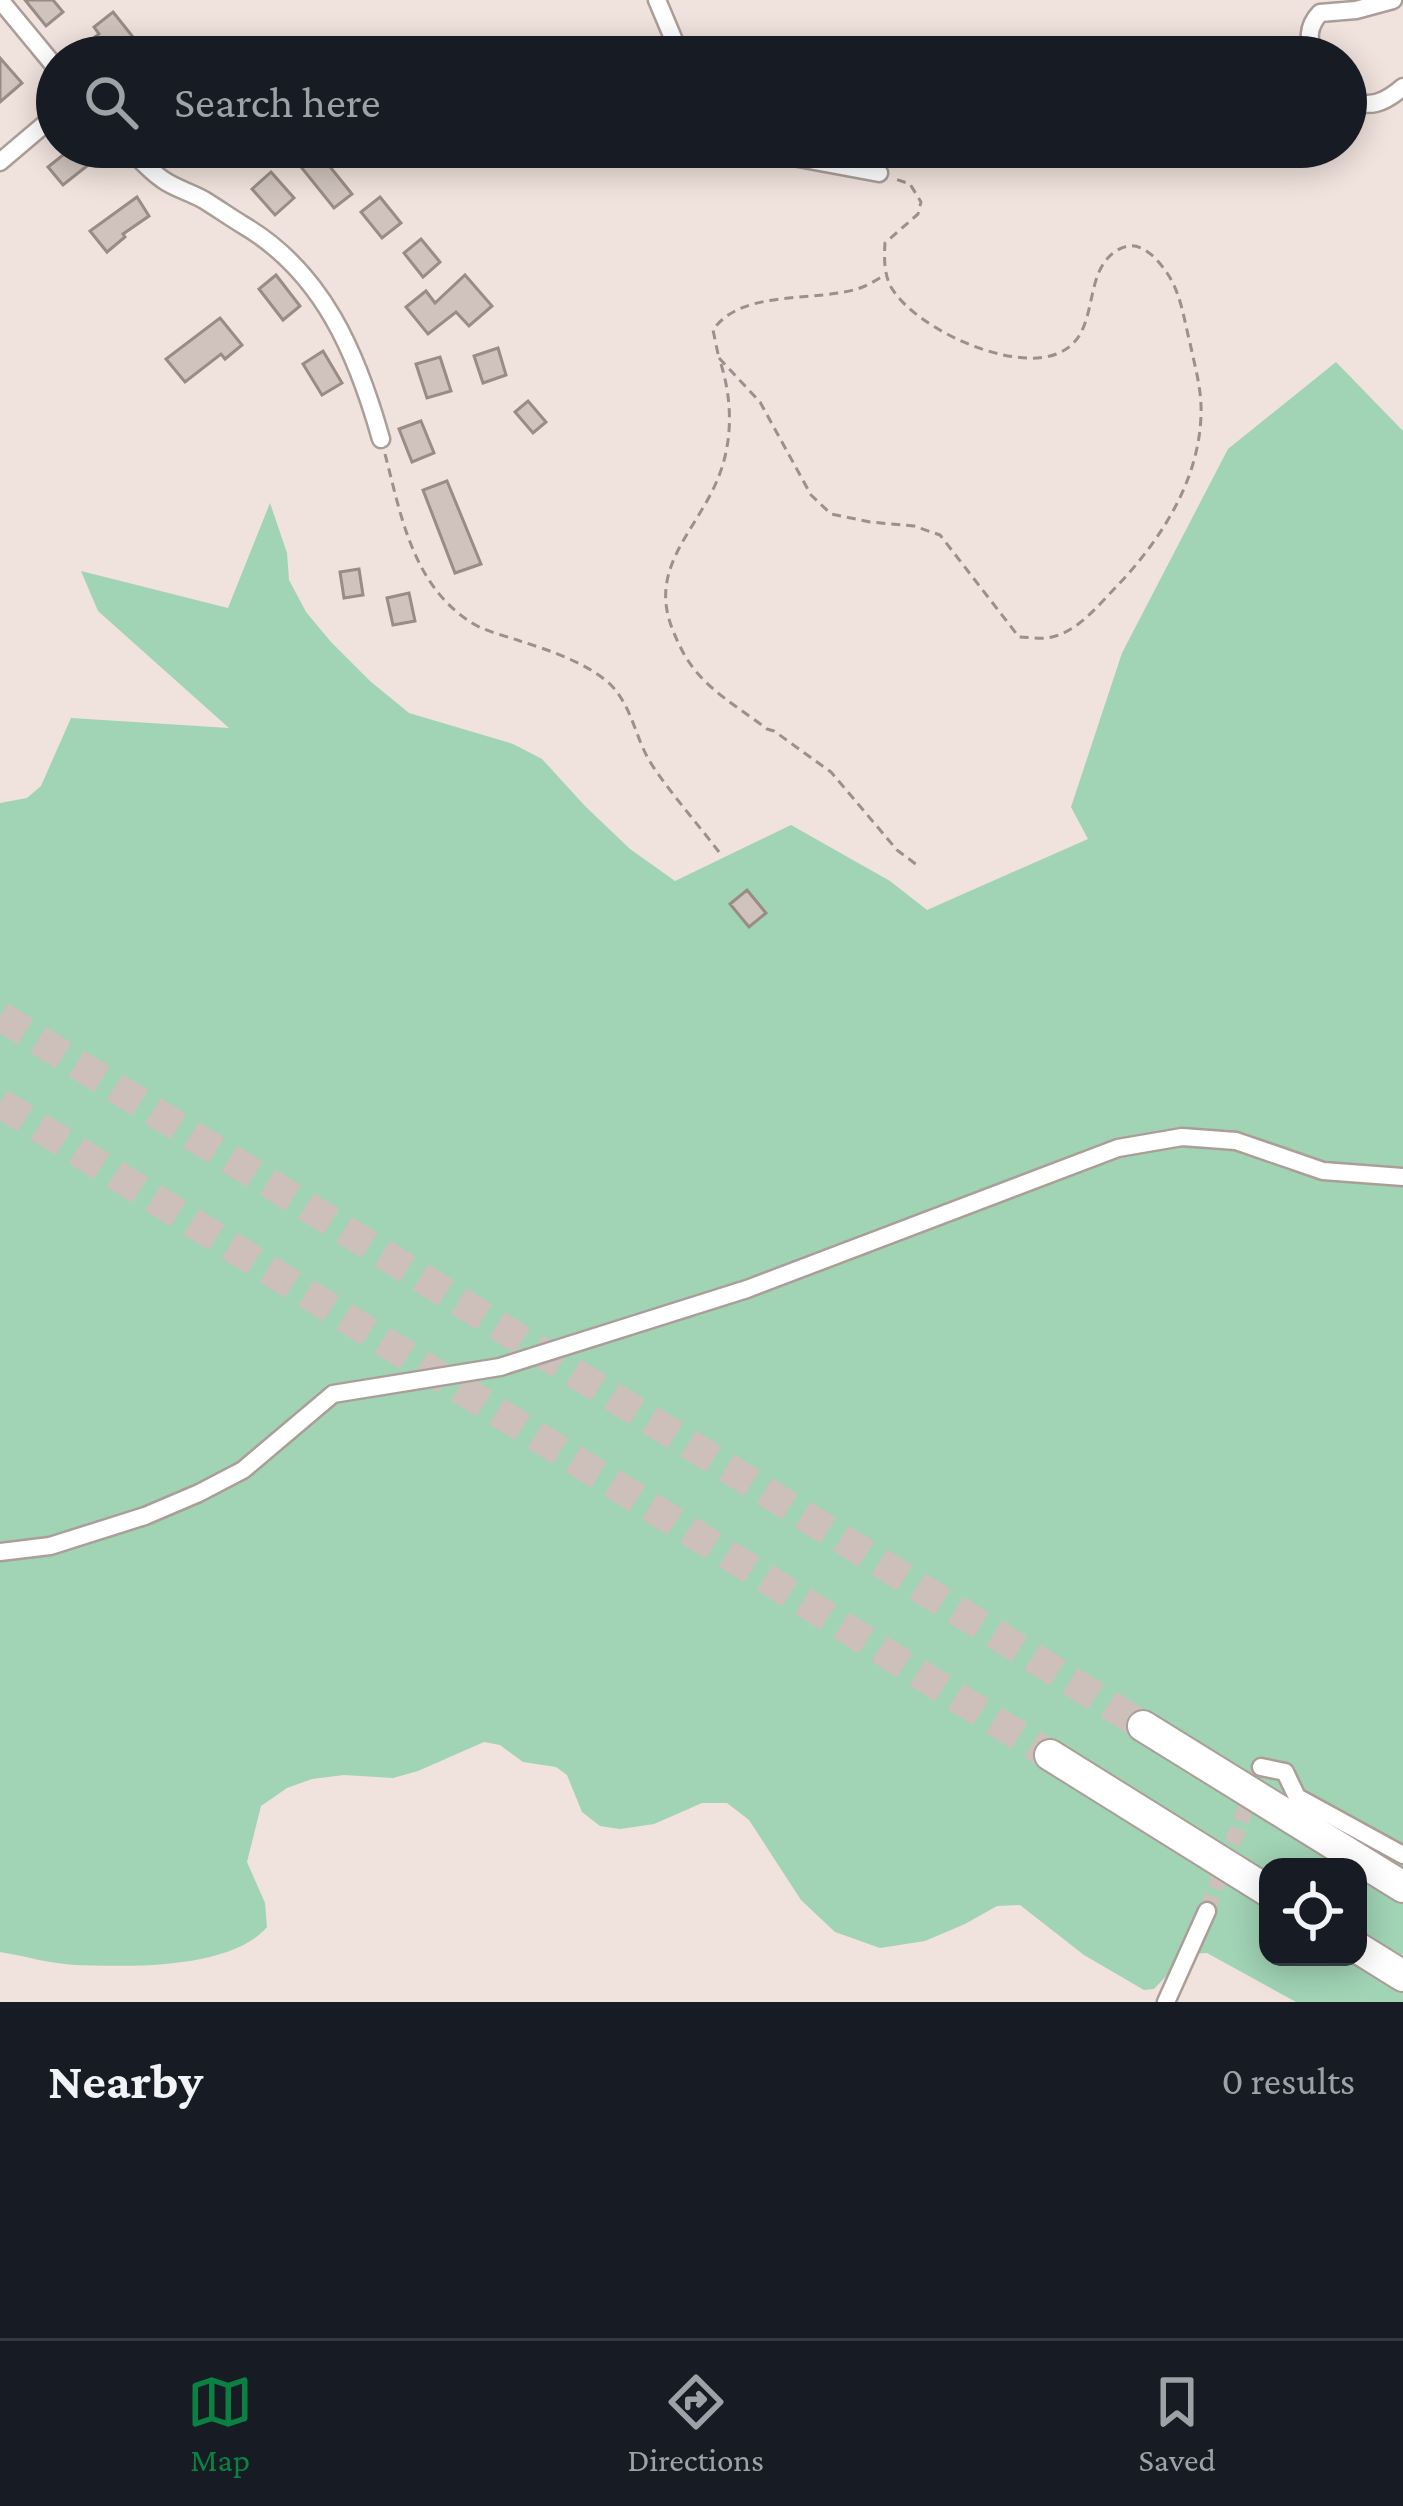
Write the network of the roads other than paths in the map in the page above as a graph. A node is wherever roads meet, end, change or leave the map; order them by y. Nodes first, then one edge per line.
1 (0, 0) edge
2 (657, 0) edge
3 (1393, 0) edge
4 (672, 36) edge
5 (1310, 36) edge
6 (36, 44) edge
7 (1403, 87) edge
8 (1367, 106) edge
9 (36, 131) edge
10 (0, 162) edge
11 (150, 168) edge
12 (852, 168) edge
13 (879, 173) road end
14 (381, 439) road end
15 (1403, 1177) edge
16 (0, 1552) edge
17 (1143, 1726) tunnel mouth
18 (1050, 1756) tunnel mouth
19 (1261, 1767) dead end
20 (1403, 1856) edge
21 (1259, 1886) edge
22 (1403, 1887) edge
23 (1207, 1910) tunnel mouth
24 (1367, 1953) edge
25 (1396, 1971) edge
26 (1166, 2002) edge

1 - 6 street
2 - 4 street
3 - 5 street
7 - 8 street
9 - 10 street
11 - 14 street
12 - 13 street
15 - 16 street
17 - 22 highway
18 - 21 highway
19 - 20 street
23 - 26 street
24 - 25 highway

